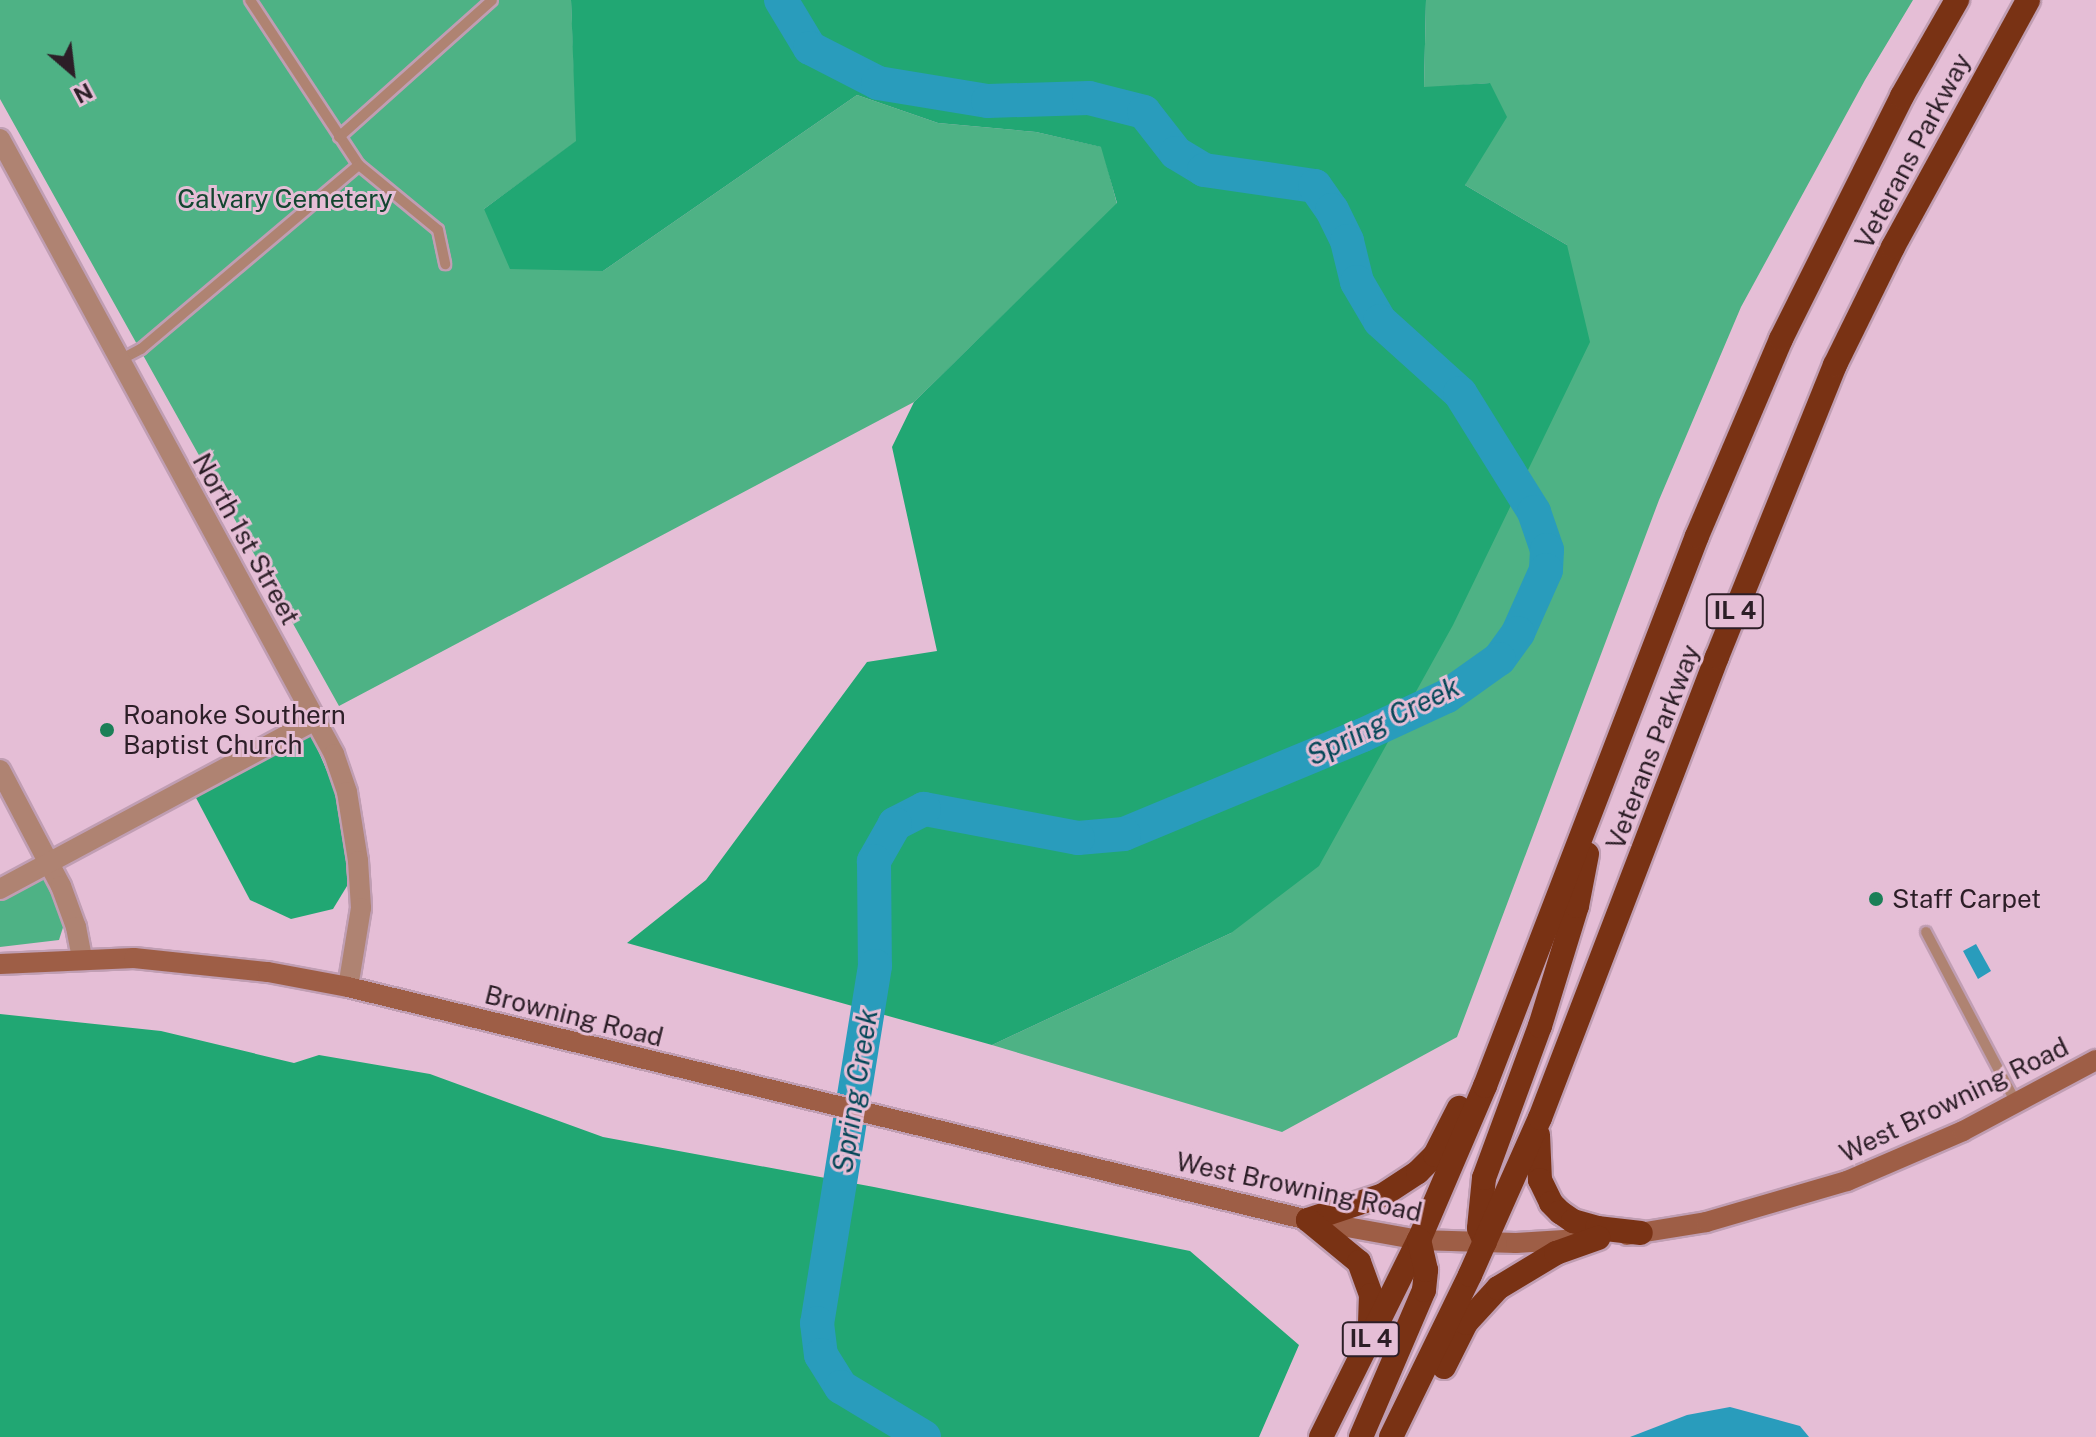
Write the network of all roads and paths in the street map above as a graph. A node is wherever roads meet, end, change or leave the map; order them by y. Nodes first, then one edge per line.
1 (250, 0) edge
2 (492, 0) edge
3 (1957, 0) edge
4 (2028, 0) edge
5 (339, 137) junction
6 (0, 139) edge
7 (359, 165) junction
8 (445, 264) dead end
9 (120, 360) junction
10 (317, 719) junction
11 (0, 770) edge
12 (1601, 787) junction
13 (51, 862) junction
14 (0, 889) edge
15 (1926, 932) dead end
16 (82, 958) junction
17 (0, 964) edge
18 (1532, 965) junction
19 (348, 987) junction
20 (2096, 1060) edge
21 (2016, 1103) junction
22 (1540, 1118) junction
23 (1128, 1177) joint
24 (1308, 1220) junction
25 (1641, 1233) junction
26 (1598, 1238) junction
27 (1419, 1240) junction
28 (1485, 1242) junction
29 (1369, 1342) junction
30 (1321, 1437) edge
31 (1361, 1437) edge
32 (1391, 1437) edge
33 (1409, 1437) edge

1 - 5 lane
2 - 5 lane
3 - 12 highway, Veterans Parkway / IL 4
4 - 22 highway, Veterans Parkway / IL 4
5 - 7 lane
6 - 9 street, North 1st Street
7 - 8 lane
7 - 9 lane
9 - 10 street, North 1st Street
10 - 13 street
10 - 19 street, North 1st Street
11 - 13 street
12 - 18 highway, Veterans Parkway / IL 4
12 - 28 highway
13 - 14 street
13 - 16 street
15 - 21 lane
16 - 17 street, Browning Road
16 - 19 street, Browning Road
18 - 24 highway
18 - 27 highway, Veterans Parkway / IL 4
19 - 23 street, Browning Road
20 - 21 street, West Browning Road
21 - 25 street, West Browning Road
22 - 25 highway
22 - 28 highway, Veterans Parkway / IL 4
23 - 24 street, West Browning Road
24 - 27 street, West Browning Road
24 - 29 highway
25 - 26 street, West Browning Road
26 - 28 street, West Browning Road
26 - 33 highway
27 - 28 street, West Browning Road
27 - 29 highway, Veterans Parkway / IL 4
27 - 31 highway
28 - 32 highway, Veterans Parkway / IL 4
29 - 30 highway, Veterans Parkway / IL 4

